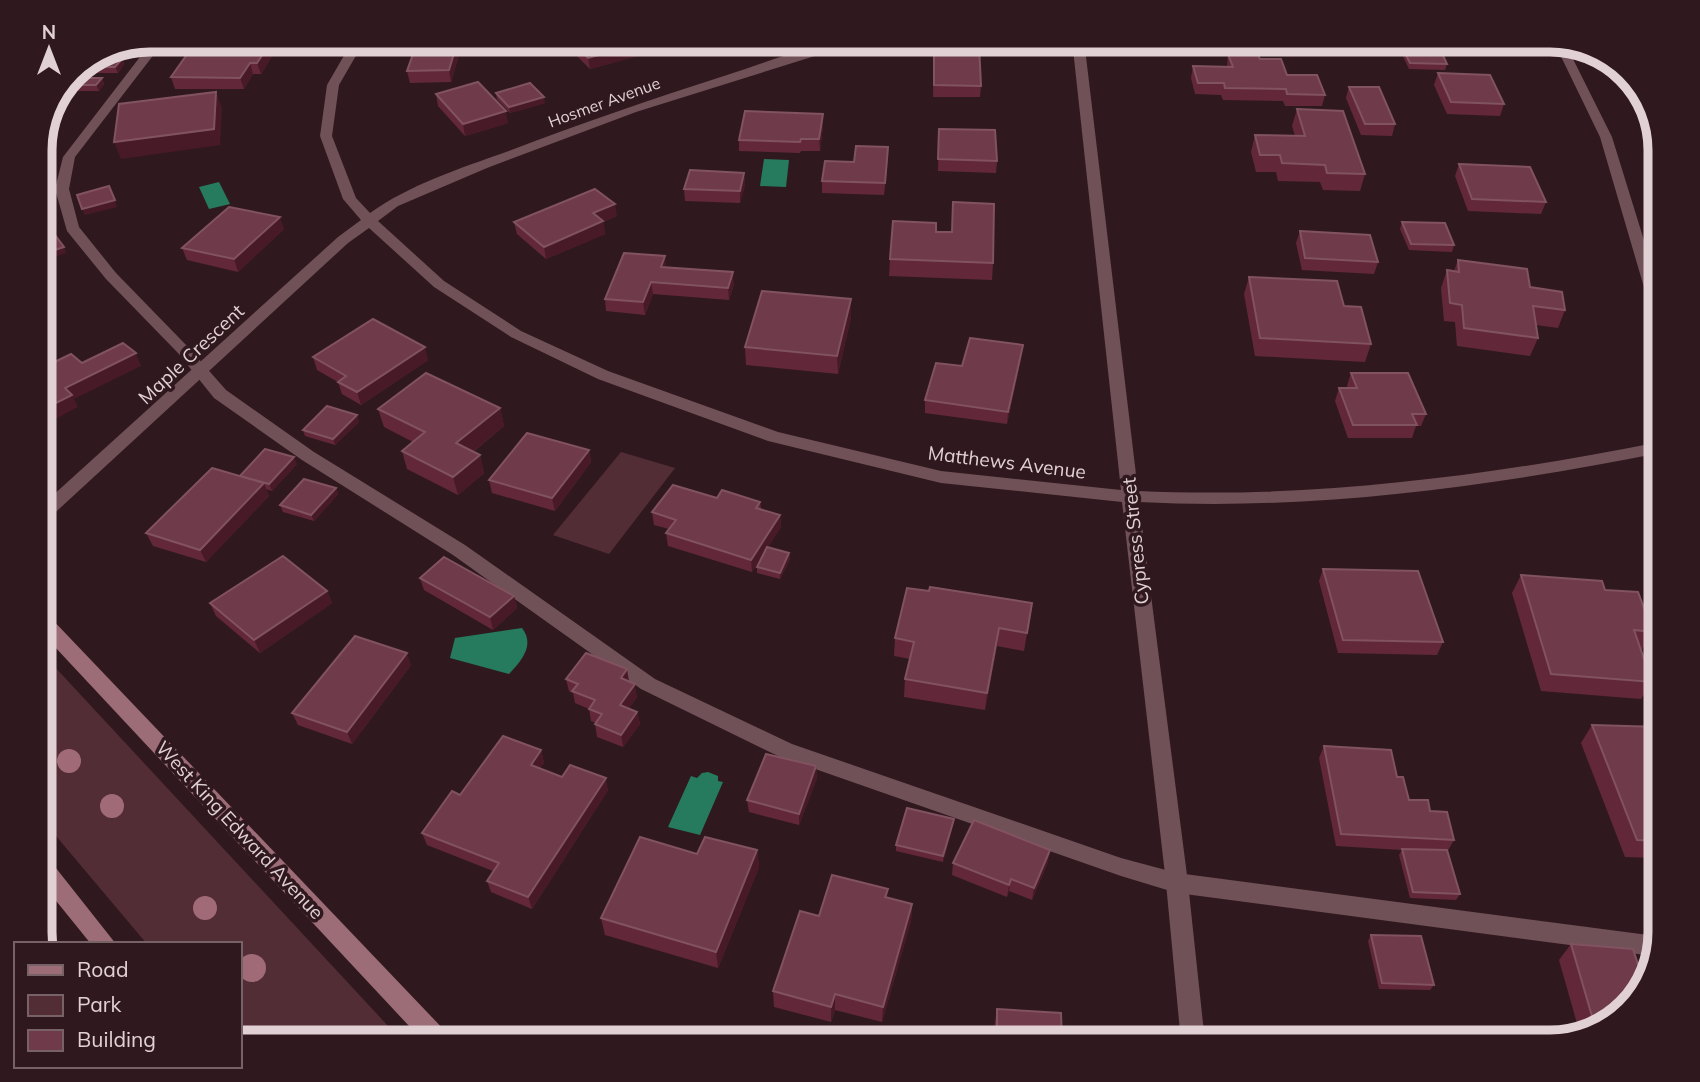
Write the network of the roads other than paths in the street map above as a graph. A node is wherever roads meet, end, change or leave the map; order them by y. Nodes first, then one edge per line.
1 (150, 52) edge
2 (352, 52) edge
3 (810, 52) edge
4 (1079, 52) edge
5 (1564, 53) edge
6 (368, 219) junction
7 (1648, 278) edge
8 (202, 372) junction
9 (1648, 449) edge
10 (1129, 496) junction
11 (53, 505) edge
12 (53, 633) edge
13 (53, 881) edge
14 (1177, 883) junction
15 (103, 942) edge
16 (1647, 945) edge
17 (429, 1030) edge
18 (1192, 1030) edge

1 - 8 street
2 - 6 street, Matthews Avenue
3 - 6 street, Hosmer Avenue
4 - 10 street, Cypress Street
5 - 7 street
6 - 8 street, Maple Crescent
6 - 10 street, Matthews Avenue
8 - 11 street, Maple Crescent
8 - 14 street
9 - 10 street, Matthews Avenue
10 - 14 street, Cypress Street
12 - 17 main road, West King Edward Avenue
13 - 15 main road
14 - 16 street
14 - 18 street, Cypress Street

